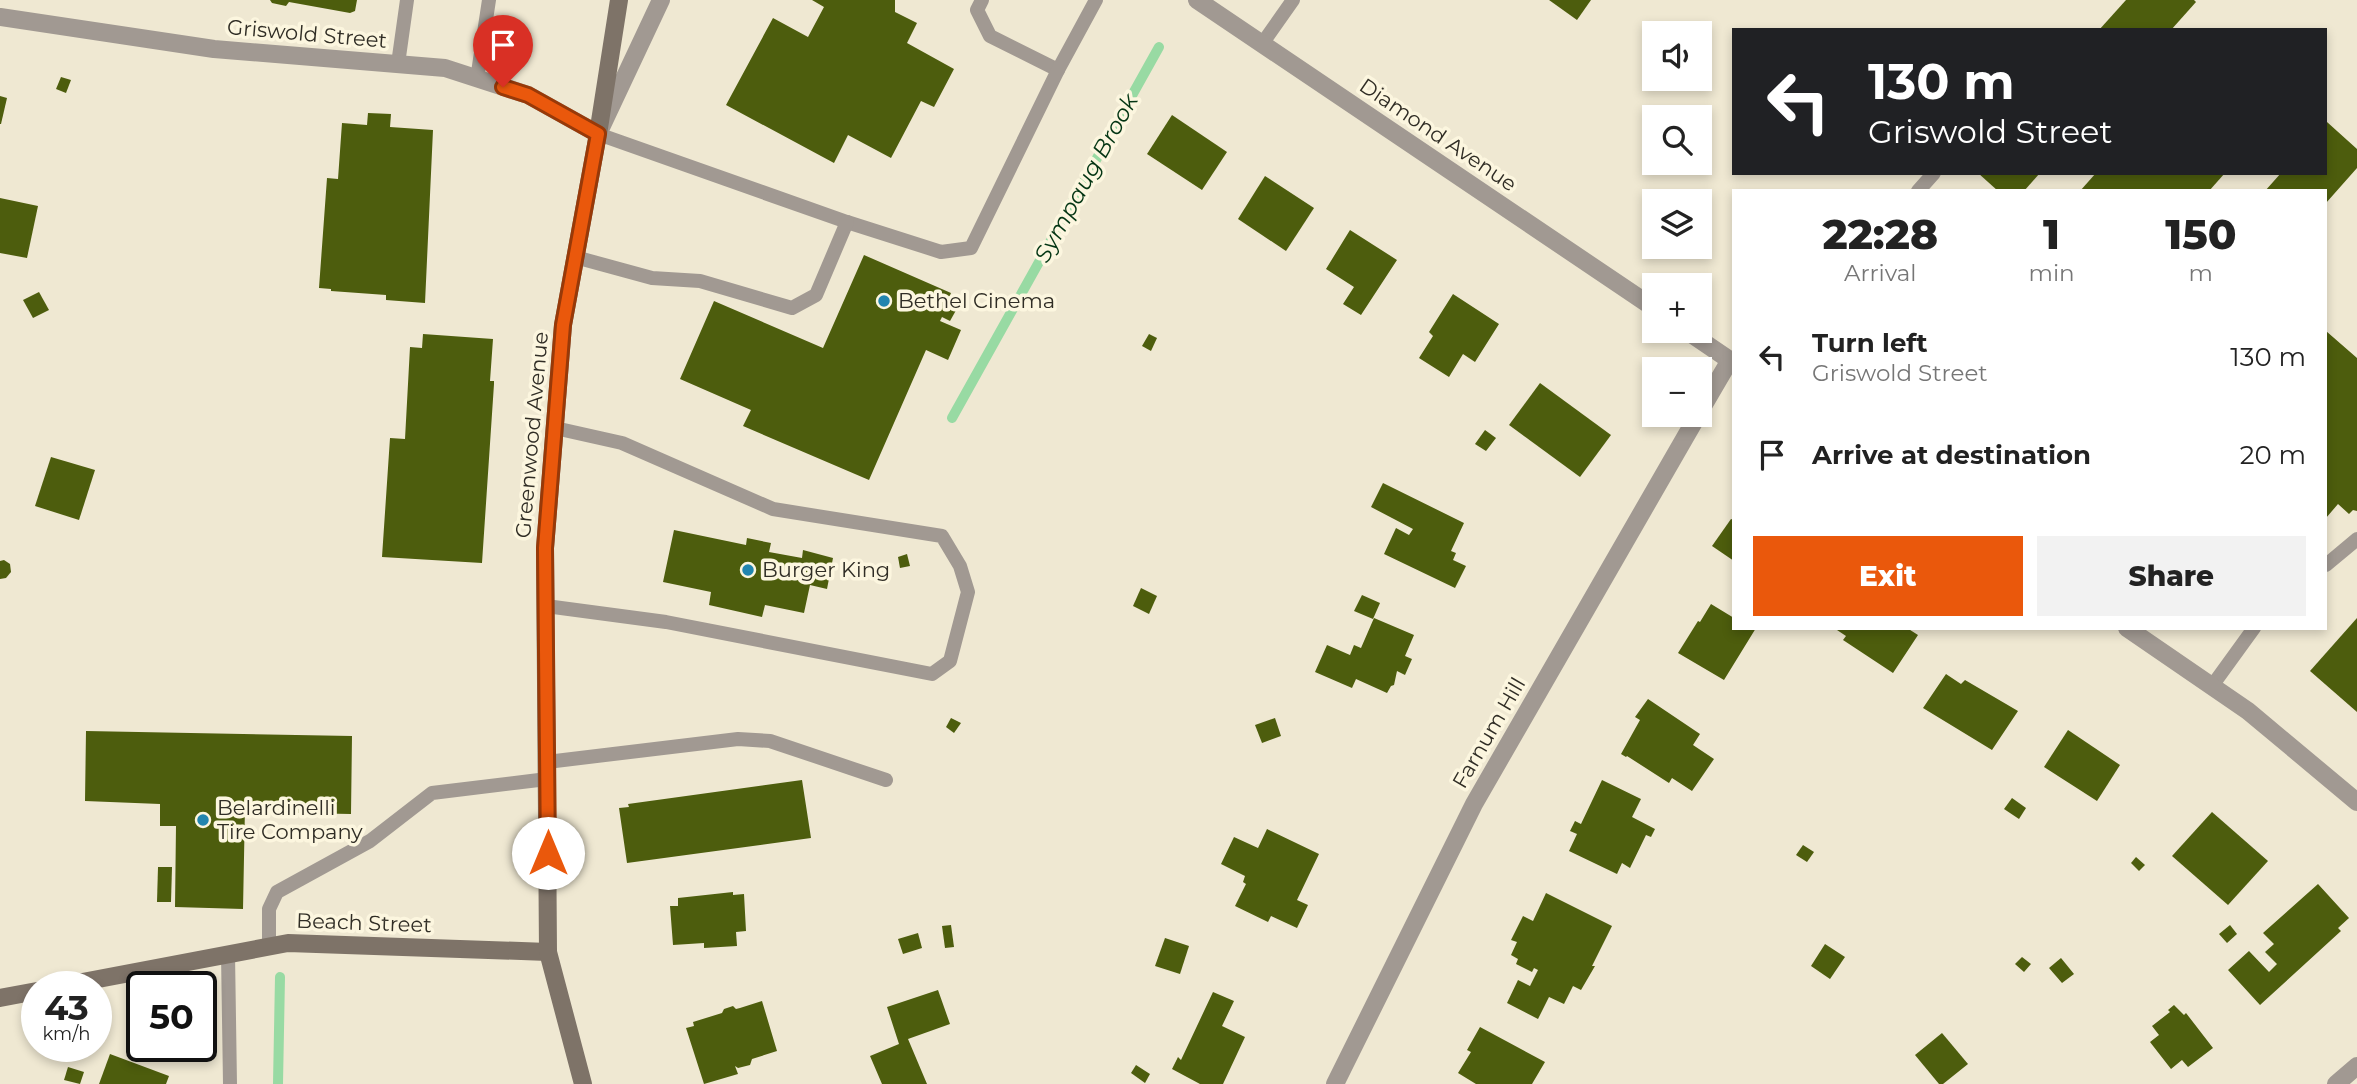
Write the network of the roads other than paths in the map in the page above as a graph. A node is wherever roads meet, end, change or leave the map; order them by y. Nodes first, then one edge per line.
1 (407, 0) edge
2 (489, 0) edge
3 (619, 0) edge
4 (661, 0) edge
5 (982, 0) edge
6 (1096, 0) edge
7 (1197, 0) edge
8 (1293, 0) edge
9 (0, 16) edge
10 (1262, 44) junction
11 (398, 64) junction
12 (1058, 70) junction
13 (477, 79) junction
14 (598, 134) junction
15 (1932, 175) edge
16 (1920, 189) edge
17 (847, 222) junction
18 (575, 257) junction
19 (1642, 300) edge
20 (1705, 343) edge
21 (1732, 361) edge
22 (1712, 393) edge
23 (1692, 427) edge
24 (555, 428) junction
25 (2357, 539) edge
26 (2327, 564) edge
27 (546, 606) junction
28 (2130, 630) edge
29 (2253, 630) edge
30 (2212, 686) junction
31 (547, 770) junction
32 (886, 780) dead end
33 (2357, 802) edge
34 (270, 946) junction
35 (548, 952) junction
36 (228, 954) junction
37 (112, 976) edge
38 (21, 994) edge
39 (0, 998) edge
40 (2357, 1066) edge
41 (230, 1084) edge
42 (583, 1084) edge
43 (1335, 1084) edge
44 (2336, 1084) edge

1 - 11 lane
2 - 13 lane
3 - 14 main road, Greenwood Avenue
4 - 14 street
5 - 12 lane
6 - 12 lane
7 - 10 street, Diamond Avenue
8 - 10 lane
9 - 11 street, Griswold Street
10 - 19 street, Diamond Avenue
11 - 13 street, Griswold Street
12 - 17 lane
13 - 14 street, Griswold Street
14 - 17 lane
14 - 18 main road, Greenwood Avenue
15 - 16 lane
17 - 18 lane
18 - 24 main road, Greenwood Avenue
20 - 21 street
21 - 22 street, Farnum Hill
23 - 43 street, Farnum Hill
24 - 27 main road, Greenwood Avenue
24 - 27 lane
25 - 26 lane
27 - 31 main road, Greenwood Avenue
28 - 30 street
29 - 30 lane
30 - 33 street
31 - 32 lane
31 - 34 lane
31 - 35 main road, Greenwood Avenue
34 - 35 main road, Beach Street
34 - 36 main road, Beach Street
35 - 42 main road, Greenwood Avenue
36 - 37 main road, Beach Street
36 - 41 lane
38 - 39 main road
40 - 44 street

